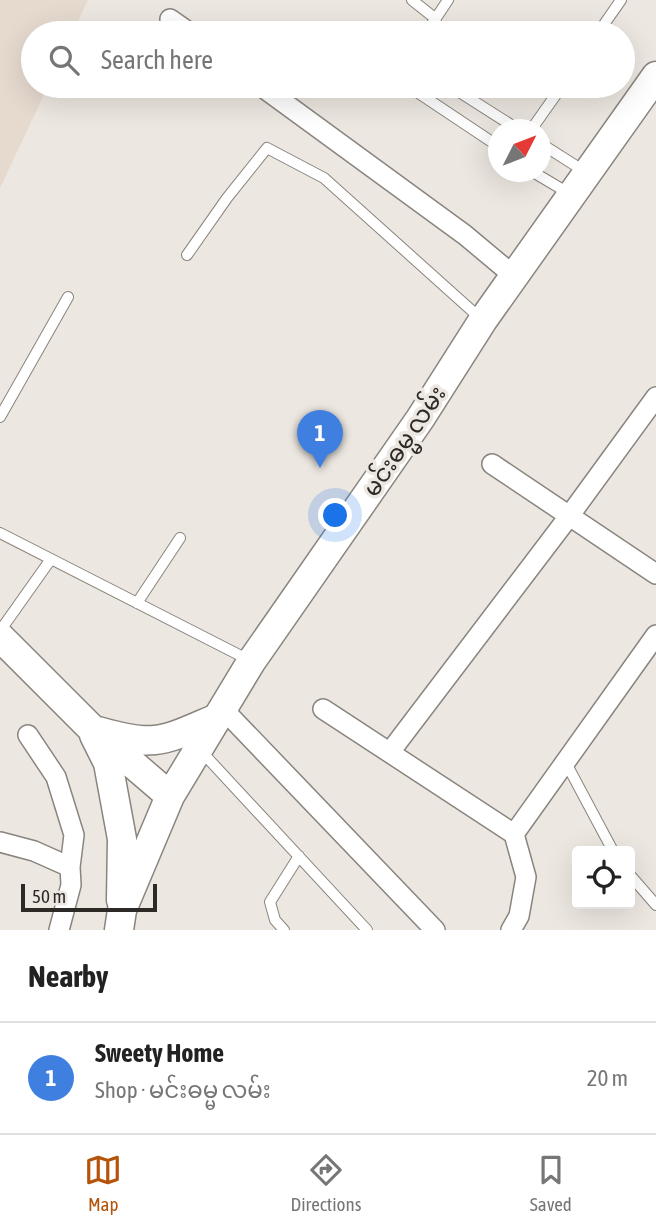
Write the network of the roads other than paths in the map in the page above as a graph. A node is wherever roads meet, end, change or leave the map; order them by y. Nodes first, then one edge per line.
1 (412, 0) edge
2 (448, 0) edge
3 (621, 0) edge
4 (170, 19) dead end
5 (436, 19) joint
6 (173, 21) edge
7 (606, 21) edge
8 (656, 76) edge
9 (277, 98) edge
10 (426, 98) edge
11 (469, 98) edge
12 (554, 98) edge
13 (502, 119) edge
14 (539, 119) edge
15 (488, 139) edge
16 (551, 154) edge
17 (551, 176) edge
18 (578, 183) junction
19 (187, 255) dead end
20 (514, 276) junction
21 (68, 297) dead end
22 (483, 320) junction
23 (656, 397) edge
24 (0, 417) edge
25 (492, 464) dead end
26 (570, 515) junction
27 (0, 533) edge
28 (180, 538) dead end
29 (51, 559) junction
30 (656, 574) edge
31 (137, 603) junction
32 (0, 631) edge
33 (656, 635) edge
34 (0, 638) edge
35 (251, 662) junction
36 (323, 709) dead end
37 (220, 713) junction
38 (92, 729) junction
39 (29, 735) dead end
40 (198, 748) junction
41 (390, 752) junction
42 (565, 762) junction
43 (170, 796) junction
44 (514, 834) junction
45 (0, 842) edge
46 (610, 846) edge
47 (299, 856) junction
48 (70, 867) junction
49 (635, 881) edge
50 (656, 905) edge
51 (120, 920) edge
52 (59, 930) edge
53 (284, 930) edge
54 (368, 930) edge
55 (435, 930) edge
56 (511, 930) edge

1 - 5 lane
2 - 5 lane
3 - 7 lane
4 - 6 street
8 - 18 main road, မင်းဓမ္မ လမ်း
9 - 20 street
10 - 15 lane
11 - 13 lane
12 - 14 lane
16 - 18 lane
17 - 18 lane
18 - 20 main road, မင်းဓမ္မ လမ်း
19 - 22 lane
20 - 22 main road, မင်းဓမ္မ လမ်း
21 - 24 lane
22 - 35 main road, မင်းဓမ္မ လမ်း
23 - 26 street
25 - 26 street
26 - 30 street
26 - 41 street
27 - 29 lane
28 - 31 lane
29 - 31 lane
29 - 32 lane
31 - 35 lane
33 - 42 street
34 - 38 main road
35 - 37 main road, မင်းဓမ္မ လမ်း
36 - 41 street
37 - 38 main road
37 - 40 main road, မင်းဓမ္မ လမ်း
37 - 55 street
38 - 43 main road
38 - 51 main road
39 - 48 street
40 - 43 main road, မင်းဓမ္မ လမ်း
40 - 47 lane
41 - 44 street
42 - 44 street
42 - 46 lane
43 - 51 main road, မင်းဓမ္မ လမ်း
44 - 56 street
45 - 48 street
47 - 53 lane
47 - 54 lane
48 - 52 street
49 - 50 lane

